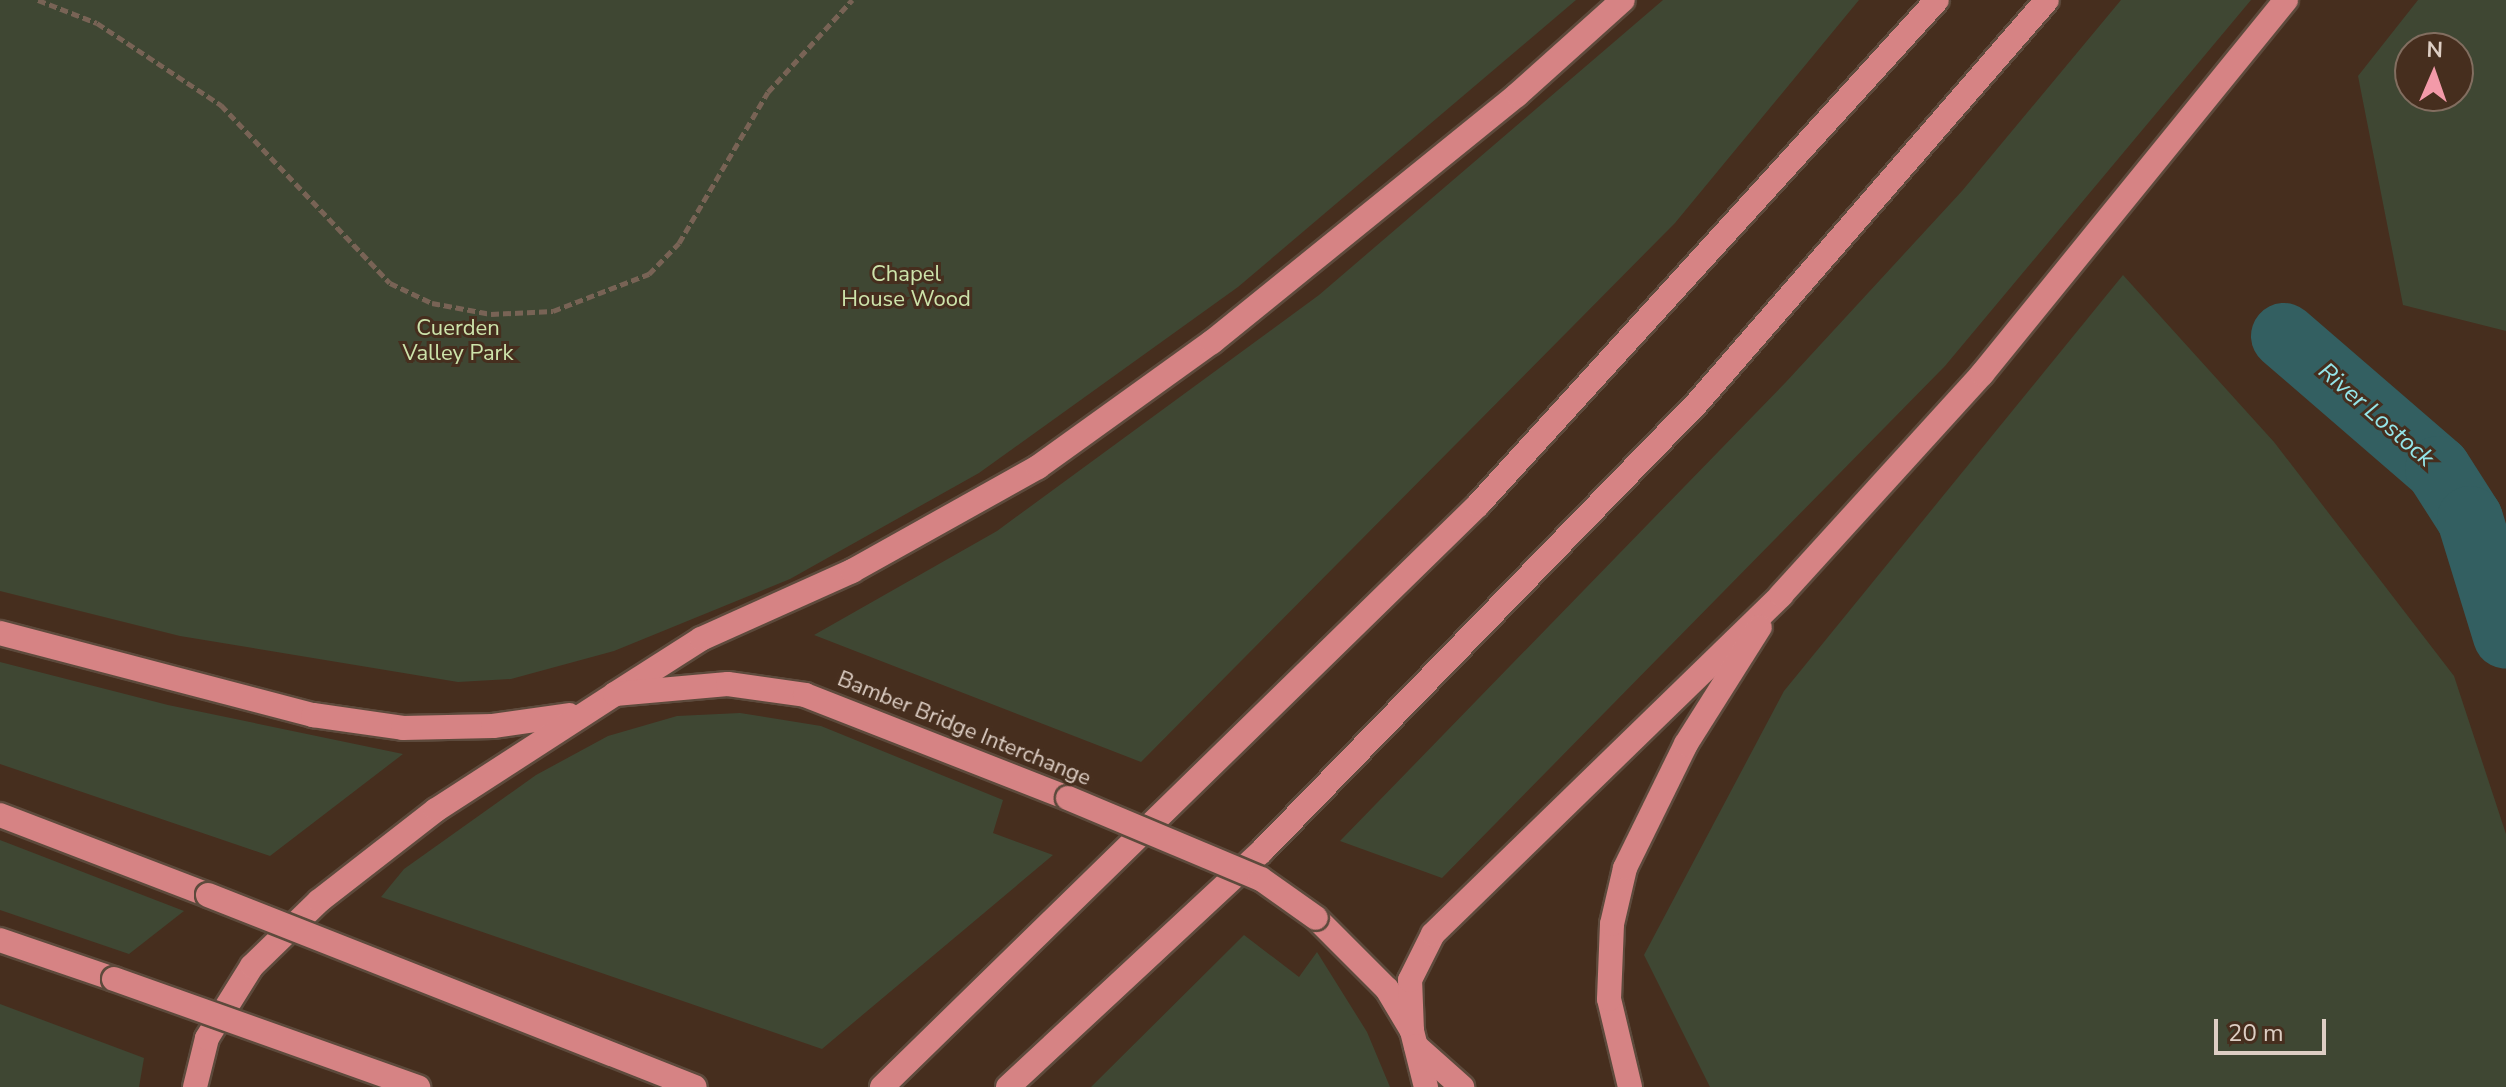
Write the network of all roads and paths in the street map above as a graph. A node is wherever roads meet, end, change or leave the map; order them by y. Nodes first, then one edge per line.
1 (38, 0) edge
2 (852, 0) edge
3 (1623, 0) edge
4 (1937, 0) edge
5 (2047, 0) edge
6 (2286, 0) edge
7 (1781, 595) junction
8 (0, 633) edge
9 (615, 694) junction
10 (577, 714) junction
11 (0, 815) edge
12 (0, 940) edge
13 (1414, 1038) junction
14 (195, 1087) edge
15 (418, 1087) edge
16 (695, 1087) edge
17 (882, 1087) edge
18 (1008, 1087) edge
19 (1426, 1087) edge
20 (1462, 1087) edge
21 (1630, 1087) edge

1 - 2 path
3 - 9 highway
4 - 17 highway
5 - 18 highway
6 - 7 highway
7 - 13 highway
7 - 21 highway
8 - 10 highway
9 - 10 highway, Bamber Bridge Interchange
9 - 13 highway, Bamber Bridge Interchange, bridge
10 - 14 highway, Bamber Bridge Interchange
11 - 16 highway, bridge
12 - 15 highway, bridge
13 - 19 highway, Bamber Bridge Interchange
13 - 20 highway

